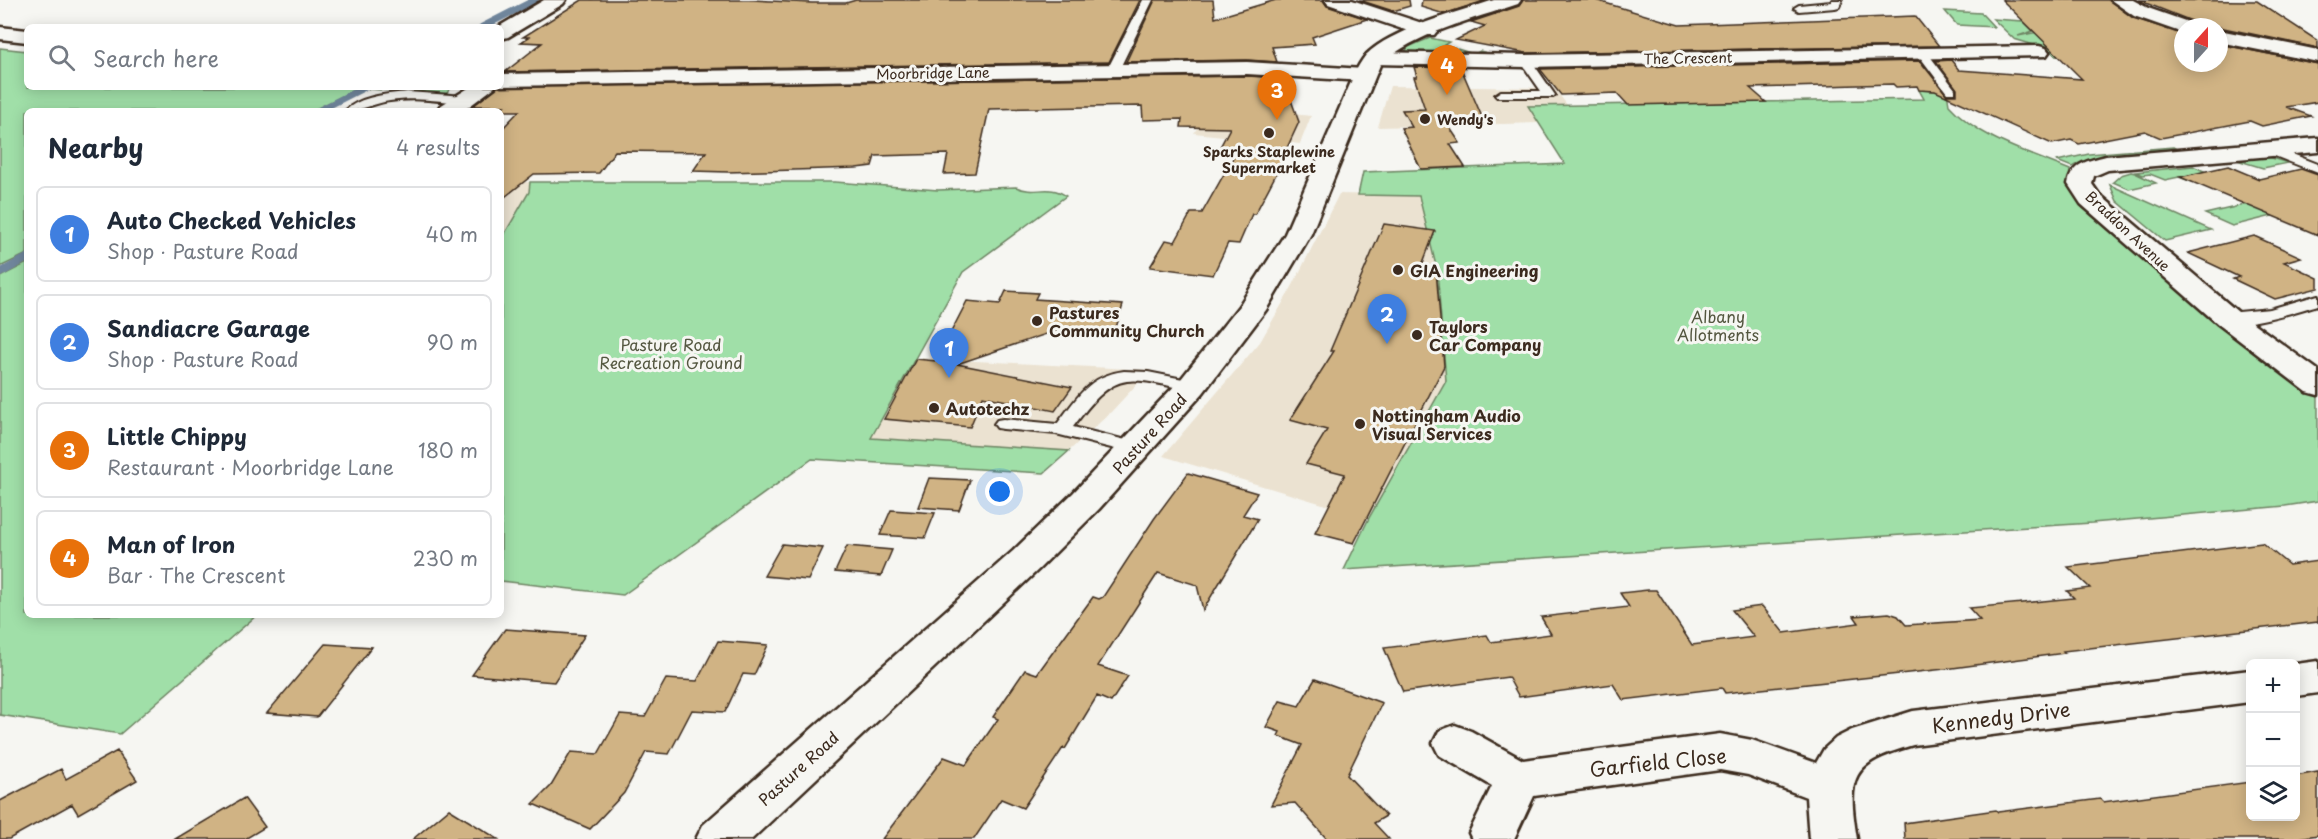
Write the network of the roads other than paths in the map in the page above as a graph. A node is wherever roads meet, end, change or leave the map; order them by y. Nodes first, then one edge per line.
1 (557, 0) edge
2 (1148, 0) edge
3 (1334, 0) edge
4 (1512, 0) edge
5 (1837, 0) edge
6 (2120, 0) edge
7 (1799, 8) dead end
8 (2174, 24) edge
9 (1427, 30) junction
10 (504, 31) edge
11 (1981, 31) dead end
12 (0, 33) edge
13 (24, 36) edge
14 (2228, 38) edge
15 (2002, 51) junction
16 (2039, 52) dead end
17 (1922, 53) junction
18 (2318, 56) edge
19 (1526, 61) junction
20 (1369, 66) junction
21 (1113, 70) junction
22 (504, 80) edge
23 (478, 90) edge
24 (1951, 91) dead end
25 (1501, 95) dead end
26 (450, 103) edge
27 (422, 107) dead end
28 (356, 108) edge
29 (2318, 145) edge
30 (2267, 148) junction
31 (2318, 170) edge
32 (2318, 300) edge
33 (2228, 318) junction
34 (2318, 385) edge
35 (1192, 386) junction
36 (1003, 424) dead end
37 (1061, 430) junction
38 (1136, 448) junction
39 (2318, 677) edge
40 (2300, 679) edge
41 (2246, 686) edge
42 (1455, 744) dead end
43 (1518, 778) junction
44 (1828, 786) junction
45 (1493, 833) dead end
46 (720, 839) edge
47 (1833, 839) edge

1 - 10 street
2 - 21 lane
3 - 9 street
4 - 9 street
5 - 7 lane
6 - 8 street
9 - 20 street
11 - 15 street
12 - 13 street
14 - 18 street
15 - 16 street, The Crescent
15 - 17 street, The Crescent
17 - 19 street, The Crescent
17 - 24 lane
19 - 20 street, The Crescent
19 - 25 lane
20 - 21 street, Moorbridge Lane
20 - 35 street, Pasture Road
21 - 22 street, Moorbridge Lane
23 - 26 street
26 - 27 lane
26 - 28 lane
29 - 30 street, Braddon Avenue
30 - 31 lane
30 - 33 street, Braddon Avenue
32 - 33 lane
33 - 34 street, Braddon Avenue
35 - 37 lane
35 - 38 street, Pasture Road
36 - 37 lane
37 - 38 lane
38 - 46 street, Pasture Road
39 - 40 street
41 - 44 street, Kennedy Drive
42 - 43 street
43 - 44 street, Garfield Close
43 - 45 street
44 - 47 street

